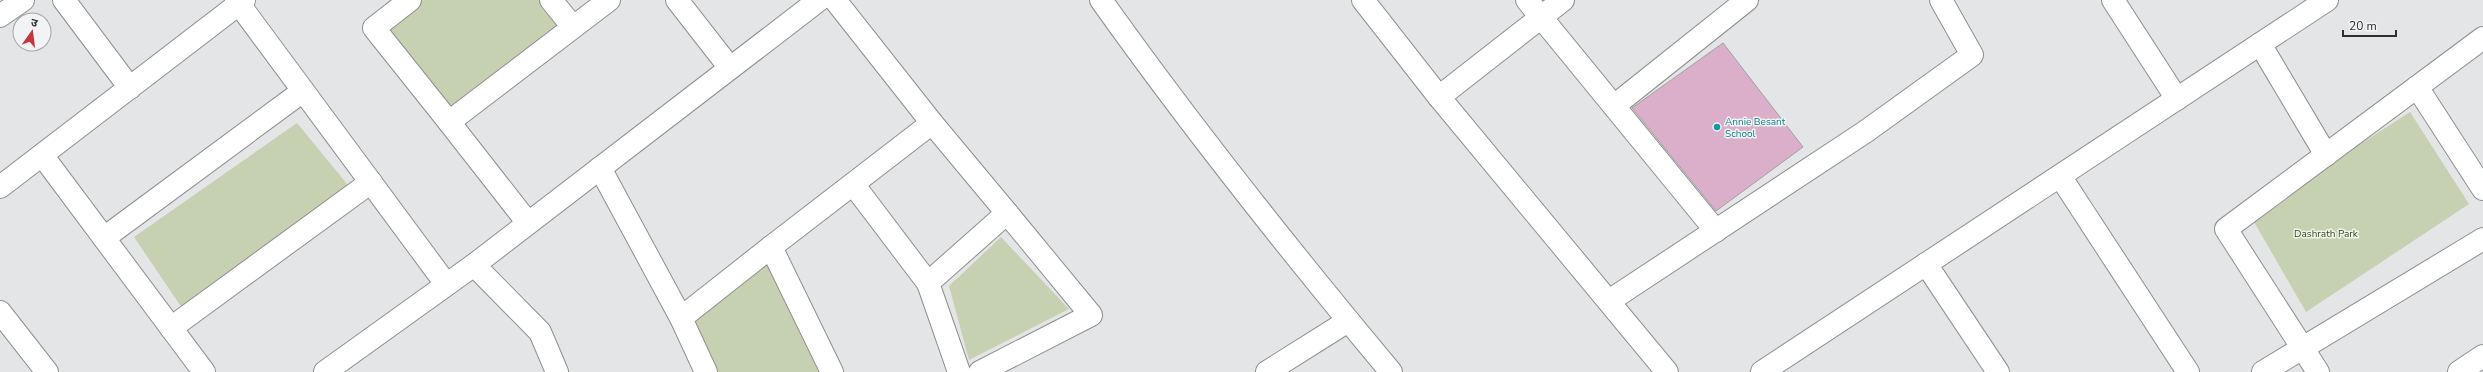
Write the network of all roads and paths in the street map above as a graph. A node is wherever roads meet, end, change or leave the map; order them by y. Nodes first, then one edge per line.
1 (23, 0) edge
2 (64, 0) edge
3 (410, 0) edge
4 (551, 0) edge
5 (609, 0) edge
6 (677, 0) edge
7 (819, 0) edge
8 (835, 0) edge
9 (1101, 0) edge
10 (1363, 0) edge
11 (1527, 0) edge
12 (1563, 0) edge
13 (1747, 0) edge
14 (1941, 0) edge
15 (2113, 0) edge
16 (2327, 0) edge
17 (239, 1) edge
18 (0, 16) edge
19 (1542, 16) junction
20 (573, 27) junction
21 (2483, 38) edge
22 (2260, 44) junction
23 (730, 68) junction
24 (2418, 87) junction
25 (130, 88) junction
26 (303, 91) junction
27 (1439, 97) junction
28 (2177, 99) junction
29 (1614, 106) junction
30 (449, 122) junction
31 (932, 123) junction
32 (2326, 154) junction
33 (42, 155) junction
34 (600, 168) junction
35 (2060, 176) junction
36 (370, 182) junction
37 (853, 184) junction
38 (0, 187) edge
39 (2483, 189) edge
40 (1007, 213) junction
41 (528, 223) junction
42 (1716, 231) junction
43 (104, 238) junction
44 (2483, 239) edge
45 (771, 247) junction
46 (474, 264) junction
47 (1926, 264) junction
48 (928, 283) junction
49 (446, 284) junction
50 (1609, 301) junction
51 (2, 317) edge
52 (681, 318) junction
53 (1348, 321) junction
54 (171, 328) junction
55 (2302, 348) junction
56 (2483, 356) edge
57 (47, 372) edge
58 (204, 372) edge
59 (325, 372) edge
60 (557, 372) edge
61 (706, 372) edge
62 (832, 372) edge
63 (959, 372) edge
64 (980, 372) edge
65 (1267, 372) edge
66 (1390, 372) edge
67 (1667, 372) edge
68 (1762, 372) edge
69 (1998, 372) edge
70 (2188, 372) edge
71 (2263, 372) edge
72 (2318, 372) edge
73 (2459, 372) edge

1 - 18 street
2 - 25 street
3 - 30 street
4 - 20 street
5 - 20 street
6 - 23 street
7 - 23 street
8 - 31 street
9 - 53 street
10 - 27 street
11 - 19 street
12 - 19 street
13 - 29 street
14 - 42 street
15 - 28 street
16 - 22 street
17 - 25 street
17 - 26 street
19 - 27 street
19 - 29 street
20 - 30 street
21 - 24 street
22 - 28 street
22 - 32 street
23 - 34 street
24 - 32 street
24 - 39 street
25 - 33 street
26 - 36 street
26 - 43 street
27 - 50 street
28 - 35 street
29 - 42 street
30 - 41 street
31 - 37 street
31 - 40 street
32 - 55 street
33 - 38 street
33 - 43 street
34 - 41 street
34 - 52 street
35 - 47 street
35 - 70 street
36 - 49 street
36 - 54 street
37 - 45 street
37 - 48 street
40 - 48 street
40 - 64 street
41 - 46 street
42 - 50 street
43 - 54 street
44 - 55 street
45 - 52 street
45 - 62 street
46 - 49 street
46 - 60 street
47 - 68 street
47 - 69 street
48 - 63 street
49 - 59 street
50 - 67 street
51 - 57 street
52 - 61 street
53 - 65 street
53 - 66 street
54 - 58 street
55 - 71 street
55 - 72 street
56 - 73 street

